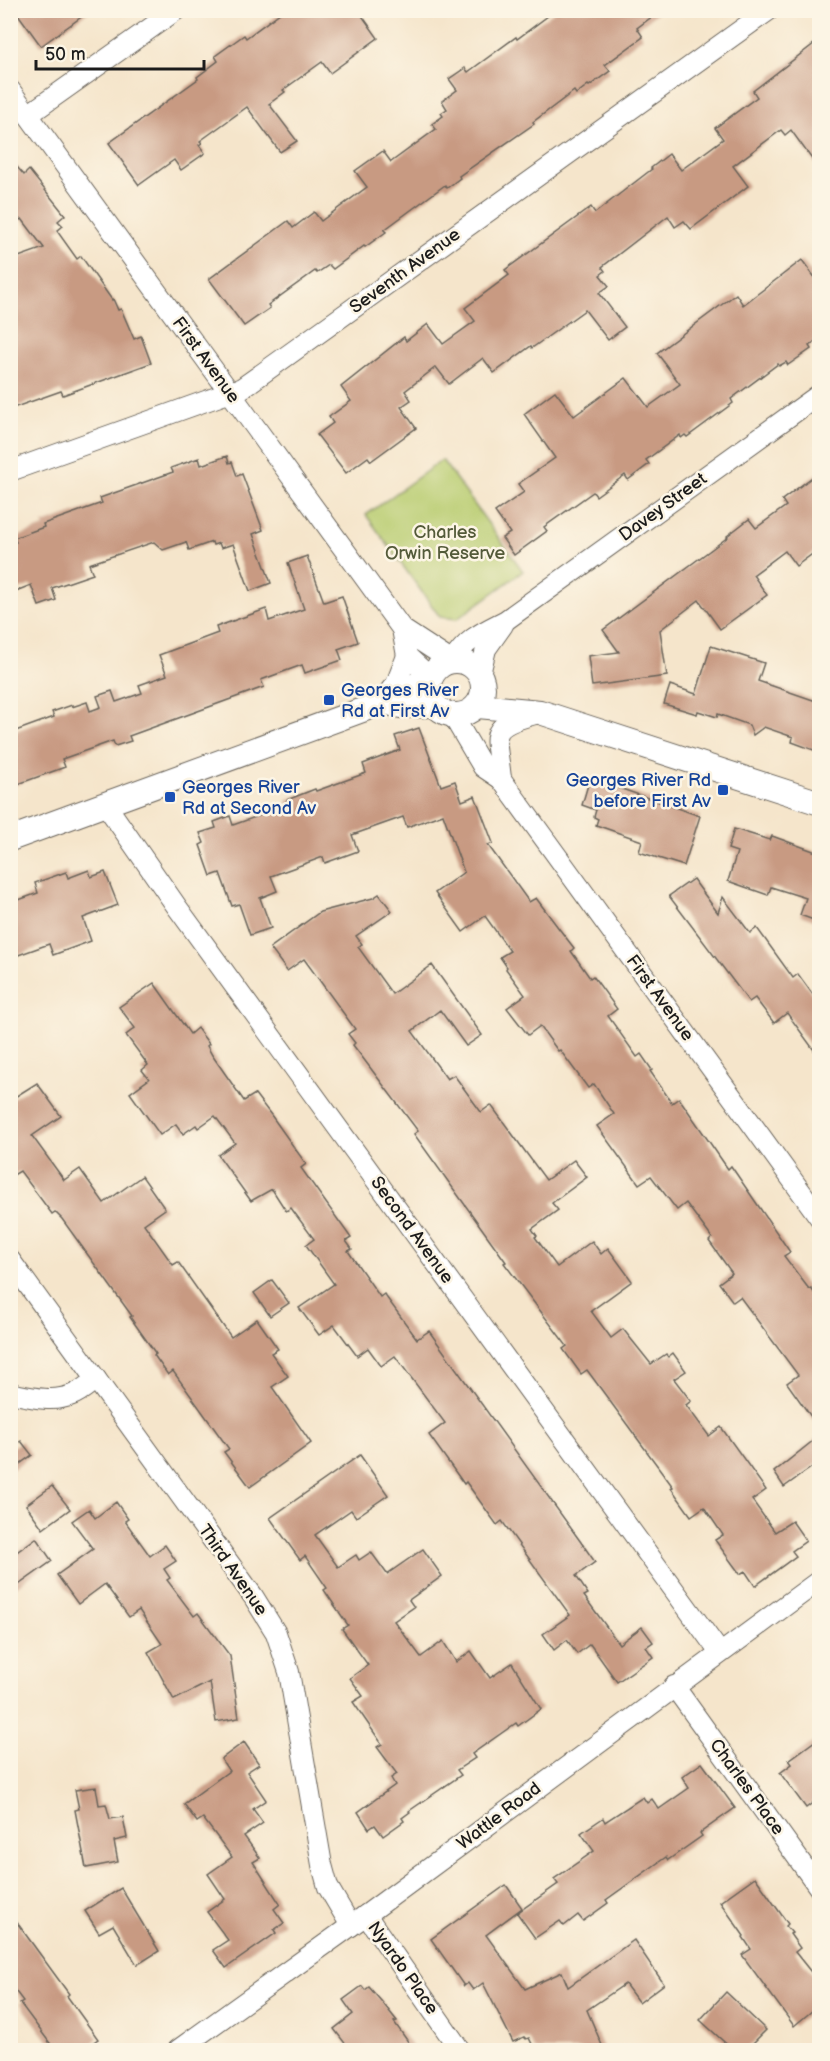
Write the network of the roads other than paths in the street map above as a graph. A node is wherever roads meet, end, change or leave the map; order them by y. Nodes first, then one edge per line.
1 (176, 10) edge
2 (769, 10) edge
3 (12, 96) edge
4 (28, 115) junction
5 (230, 393) junction
6 (819, 394) edge
7 (10, 471) edge
8 (506, 620) junction
9 (402, 629) junction
10 (407, 656) junction
11 (452, 661) junction
12 (480, 689) junction
13 (389, 696) junction
14 (437, 696) junction
15 (540, 712) junction
16 (501, 779) junction
17 (819, 803) edge
18 (106, 805) junction
19 (10, 838) edge
20 (819, 1218) edge
21 (10, 1260) edge
22 (96, 1379) junction
23 (10, 1394) edge
24 (819, 1580) edge
25 (720, 1653) junction
26 (674, 1686) junction
27 (819, 1889) edge
28 (358, 1921) junction
29 (178, 2050) edge
30 (460, 2050) edge

1 - 4 street
2 - 5 street, Seventh Avenue
3 - 4 street, First Avenue
4 - 5 street, First Avenue
5 - 7 street, Seventh Avenue
5 - 9 street, First Avenue
6 - 8 street, Davey Street
8 - 11 street, Davey Street
8 - 12 street, Davey Street
9 - 10 street, First Avenue
9 - 11 street, First Avenue
10 - 13 street
10 - 14 street, First Avenue
11 - 12 street
11 - 14 street
12 - 14 street
12 - 15 street
13 - 14 street
13 - 18 street
14 - 16 street, First Avenue
15 - 16 street, First Avenue
15 - 17 street
16 - 20 street, First Avenue
18 - 19 street
18 - 25 street, Second Avenue
21 - 22 street, Third Avenue
22 - 23 street
22 - 28 street, Third Avenue
24 - 25 street, Wattle Road
25 - 26 street, Wattle Road
26 - 27 street, Charles Place
26 - 28 street, Wattle Road
28 - 29 street, Wattle Road
28 - 30 street, Nyardo Place

